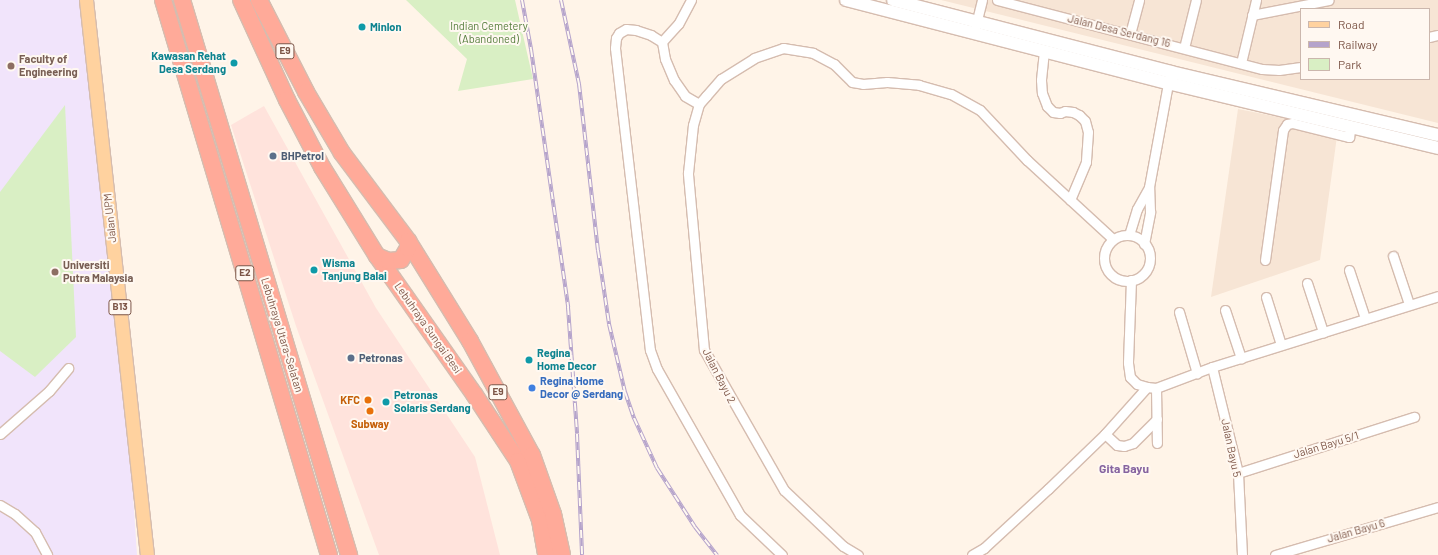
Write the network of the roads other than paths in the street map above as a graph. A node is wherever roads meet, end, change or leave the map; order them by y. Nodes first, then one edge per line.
1 (86, 0) edge
2 (163, 0) edge
3 (182, 0) edge
4 (241, 0) edge
5 (259, 0) edge
6 (692, 0) edge
7 (846, 0) edge
8 (892, 0) edge
9 (982, 0) edge
10 (996, 0) edge
11 (1139, 0) edge
12 (1196, 0) edge
13 (1256, 0) edge
14 (1329, 0) edge
15 (1252, 15) junction
16 (975, 27) junction
17 (1130, 34) junction
18 (662, 42) junction
19 (1184, 48) junction
20 (1044, 51) junction
21 (1241, 63) junction
22 (1300, 67) edge
23 (1169, 78) junction
24 (699, 104) junction
25 (1351, 127) junction
26 (1438, 135) edge
27 (1438, 148) edge
28 (1149, 187) junction
29 (1070, 200) junction
30 (1129, 235) junction
31 (1113, 239) junction
32 (408, 241) junction
33 (1144, 244) junction
34 (378, 256) junction
35 (1393, 256) dead end
36 (1265, 260) dead end
37 (1349, 270) dead end
38 (1131, 280) junction
39 (1307, 284) dead end
40 (1438, 296) edge
41 (1266, 297) dead end
42 (1409, 304) junction
43 (1225, 310) dead end
44 (1179, 312) dead end
45 (1365, 318) junction
46 (1323, 332) junction
47 (1281, 345) junction
48 (1241, 358) junction
49 (1212, 367) junction
50 (68, 368) dead end
51 (1197, 372) junction
52 (1152, 388) junction
53 (1414, 417) dead end
54 (1157, 419) junction
55 (0, 434) edge
56 (1105, 434) junction
57 (1157, 443) dead end
58 (1238, 473) junction
59 (0, 505) edge
60 (1438, 508) edge
61 (47, 555) edge
62 (147, 555) edge
63 (329, 555) edge
64 (349, 555) edge
65 (546, 555) edge
66 (562, 555) edge
67 (782, 555) edge
68 (858, 555) edge
69 (972, 555) edge
70 (1242, 555) edge
71 (1275, 555) edge

1 - 62 main road, Jalan UPM / B13
2 - 63 highway, Lebuhraya Utara–Selatan / E2
3 - 64 highway, Lebuhraya Utara–Selatan / E2
4 - 34 highway, Lebuhraya Sungai Besi / E9
5 - 32 highway, E9
6 - 18 street
7 - 16 street
8 - 16 street
9 - 16 street
10 - 17 street, Jalan Desa Serdang 16
11 - 17 street
12 - 19 street
13 - 15 street
14 - 15 street
15 - 21 street
16 - 20 street
16 - 23 street
17 - 19 street, Jalan Desa Serdang 16
18 - 24 street
18 - 67 street
19 - 21 street, Jalan Desa Serdang 16
20 - 23 street
20 - 29 street
21 - 22 street, Jalan Desa Serdang 16
23 - 25 street
23 - 26 street
23 - 28 street
24 - 29 street
24 - 68 street, Jalan Bayu 2
25 - 27 street
25 - 36 street
28 - 30 street
28 - 33 street
29 - 31 street
30 - 31 street
30 - 33 street
31 - 38 street
32 - 34 highway
32 - 66 highway, E9
33 - 38 street
34 - 65 highway, Lebuhraya Sungai Besi / E9
35 - 42 street
37 - 45 street
38 - 52 street
39 - 46 street
40 - 42 street
41 - 47 street
42 - 45 street
43 - 48 street
44 - 51 street
45 - 46 street
46 - 47 street
47 - 48 street
48 - 49 street
49 - 51 street
49 - 58 street, Jalan Bayu 5
50 - 55 street
51 - 52 street
52 - 54 street
52 - 56 street
53 - 58 street, Jalan Bayu 5/1
54 - 56 street
54 - 57 street
56 - 69 street
58 - 70 street, Jalan Bayu 5
59 - 61 street
60 - 71 street, Jalan Bayu 6

